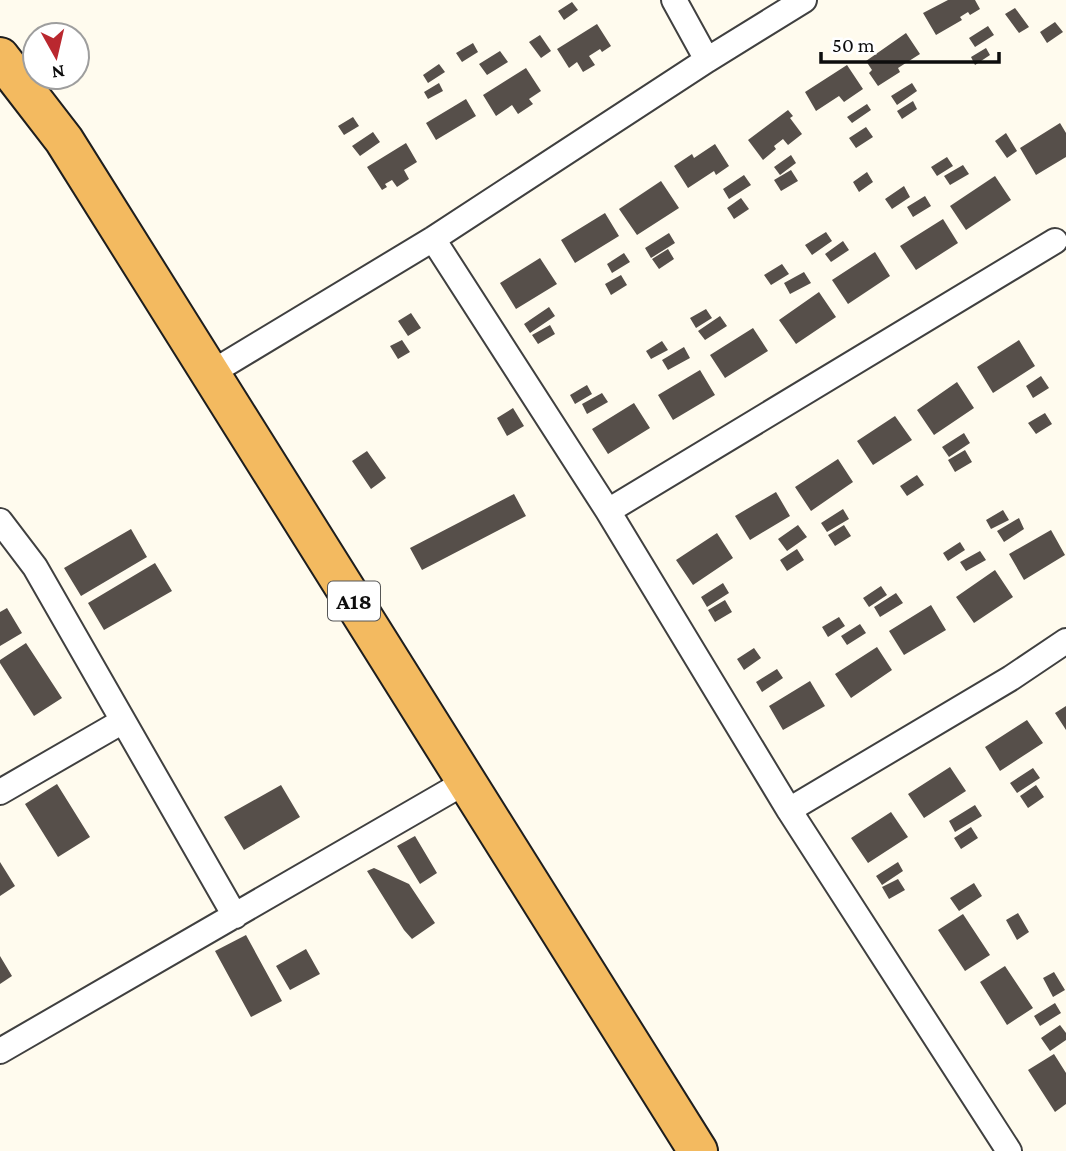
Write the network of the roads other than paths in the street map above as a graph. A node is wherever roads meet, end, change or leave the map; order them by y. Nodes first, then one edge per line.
1 (674, 0) edge
2 (804, 0) edge
3 (0, 57) edge
4 (707, 60) junction
5 (433, 239) junction
6 (1055, 241) dead end
7 (211, 373) junction
8 (608, 512) junction
9 (4, 534) edge
10 (1066, 641) edge
11 (123, 721) junction
12 (467, 781) junction
13 (0, 792) edge
14 (789, 810) junction
15 (234, 916) junction
16 (0, 1051) edge
17 (698, 1151) edge
18 (1009, 1151) edge

1 - 4 street
2 - 4 street
3 - 7 highway, A18
4 - 5 street
5 - 7 street
5 - 8 street
6 - 8 street
7 - 12 highway, A18
8 - 14 street
9 - 11 street
10 - 14 street
11 - 13 street
11 - 15 street
12 - 15 street
12 - 17 highway, A18
14 - 18 street
15 - 16 street

